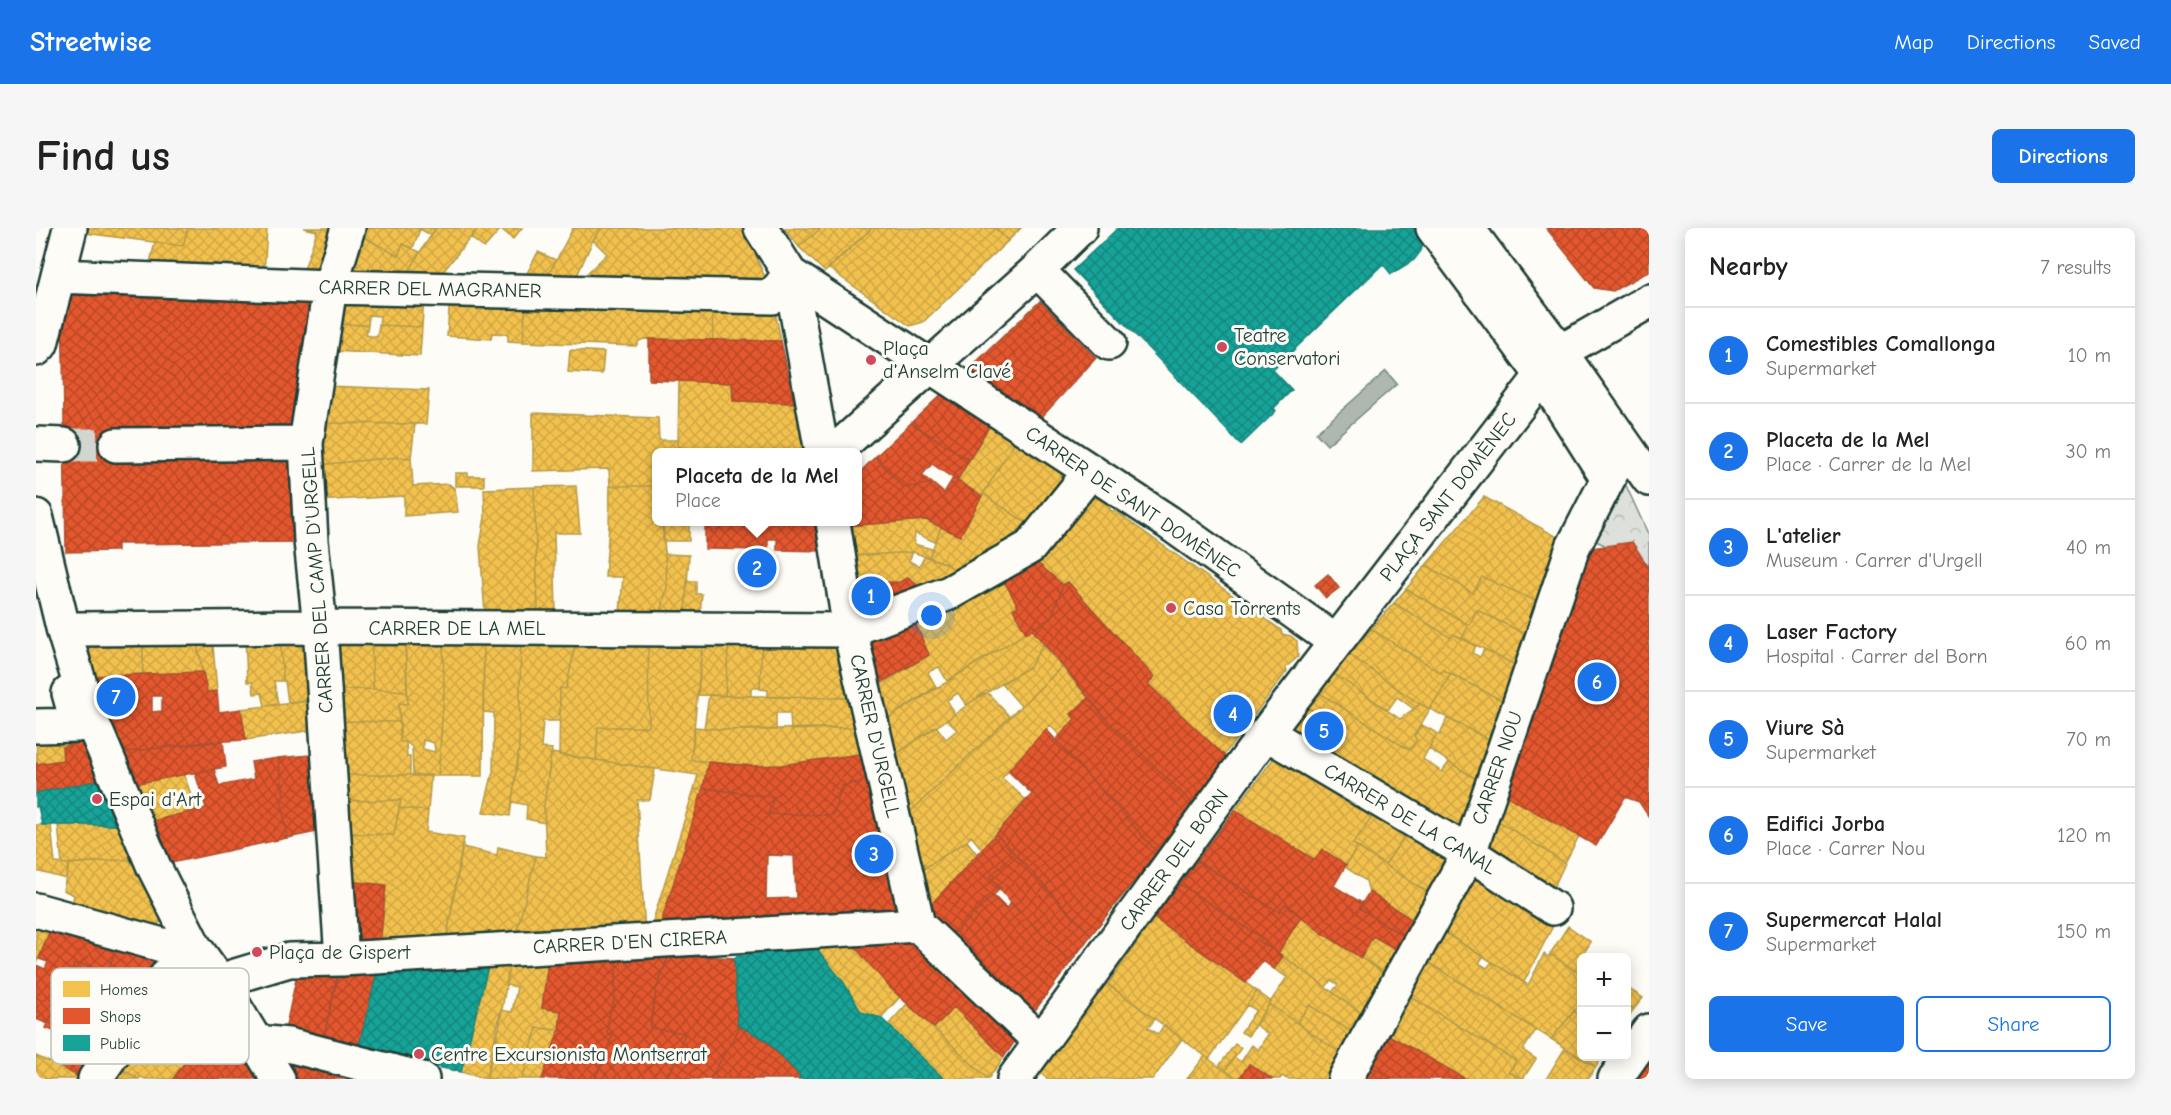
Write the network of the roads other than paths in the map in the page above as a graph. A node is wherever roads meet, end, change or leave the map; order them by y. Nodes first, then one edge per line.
1 (70, 228) edge
2 (348, 228) edge
3 (761, 228) edge
4 (1080, 228) edge
5 (1433, 228) edge
6 (1467, 228) edge
7 (1037, 270) junction
8 (790, 274) junction
9 (58, 276) junction
10 (330, 287) junction
11 (1649, 302) edge
12 (1109, 343) dead end
13 (36, 349) edge
14 (1551, 364) junction
15 (928, 366) junction
16 (306, 443) junction
17 (116, 445) tunnel mouth
18 (1625, 446) junction
19 (821, 448) edge
20 (839, 448) edge
21 (1091, 471) junction
22 (1608, 479) junction
23 (1649, 479) edge
24 (36, 516) edge
25 (834, 526) edge
26 (36, 576) edge
27 (320, 627) junction
28 (850, 630) junction
29 (64, 632) junction
30 (1336, 642) junction
31 (83, 717) junction
32 (36, 718) edge
33 (36, 726) edge
34 (1266, 733) junction
35 (1468, 853) junction
36 (1554, 908) dead end
37 (36, 910) edge
38 (918, 925) junction
39 (194, 946) junction
40 (342, 958) junction
41 (172, 968) edge
42 (210, 968) edge
43 (249, 972) edge
44 (249, 1030) edge
45 (1649, 1031) edge
46 (1041, 1042) junction
47 (105, 1064) edge
48 (279, 1065) edge
49 (95, 1079) edge
50 (422, 1079) edge
51 (1014, 1079) edge
52 (1345, 1079) edge
53 (1615, 1079) edge

1 - 9 street
2 - 10 street, CARRER DEL CAMP D'URGELL
3 - 8 street
4 - 7 street
5 - 14 street
6 - 14 street
7 - 12 street
7 - 15 street
8 - 10 street, CARRER DEL MAGRANER
8 - 15 street
8 - 19 street
9 - 10 street, CARRER DEL MAGRANER
9 - 13 street
10 - 16 street, CARRER DEL CAMP D'URGELL
11 - 14 street
14 - 18 street
14 - 22 street
14 - 30 street, PLAÇA SANT DOMÈNEC
15 - 20 street
15 - 21 street, CARRER DE SANT DOMÈNEC
16 - 17 street
16 - 27 street, CARRER DEL CAMP D'URGELL
18 - 22 street, CARRER NOU
18 - 23 street
21 - 28 street
21 - 30 street, CARRER DE SANT DOMÈNEC
22 - 35 street, CARRER NOU
24 - 29 street
25 - 28 street, CARRER D'URGELL
26 - 31 street
27 - 28 street, CARRER DE LA MEL
27 - 29 street, CARRER DE LA MEL
27 - 40 street, CARRER DEL CAMP D'URGELL
28 - 38 street, CARRER D'URGELL
29 - 31 street
30 - 34 street, CARRER DEL BORN
31 - 32 street
31 - 33 street
31 - 39 street
34 - 35 street, CARRER DE LA CANAL
34 - 46 street, CARRER DEL BORN
35 - 36 street, CARRER DE LA CANAL
35 - 52 street, CARRER NOU
37 - 39 street
38 - 40 street, CARRER D'EN CIRERA
38 - 46 street
39 - 41 street
39 - 42 street
40 - 43 street, CARRER D'EN CIRERA
44 - 48 street
45 - 53 street
46 - 51 street, CARRER DEL BORN
47 - 49 street
48 - 50 street

